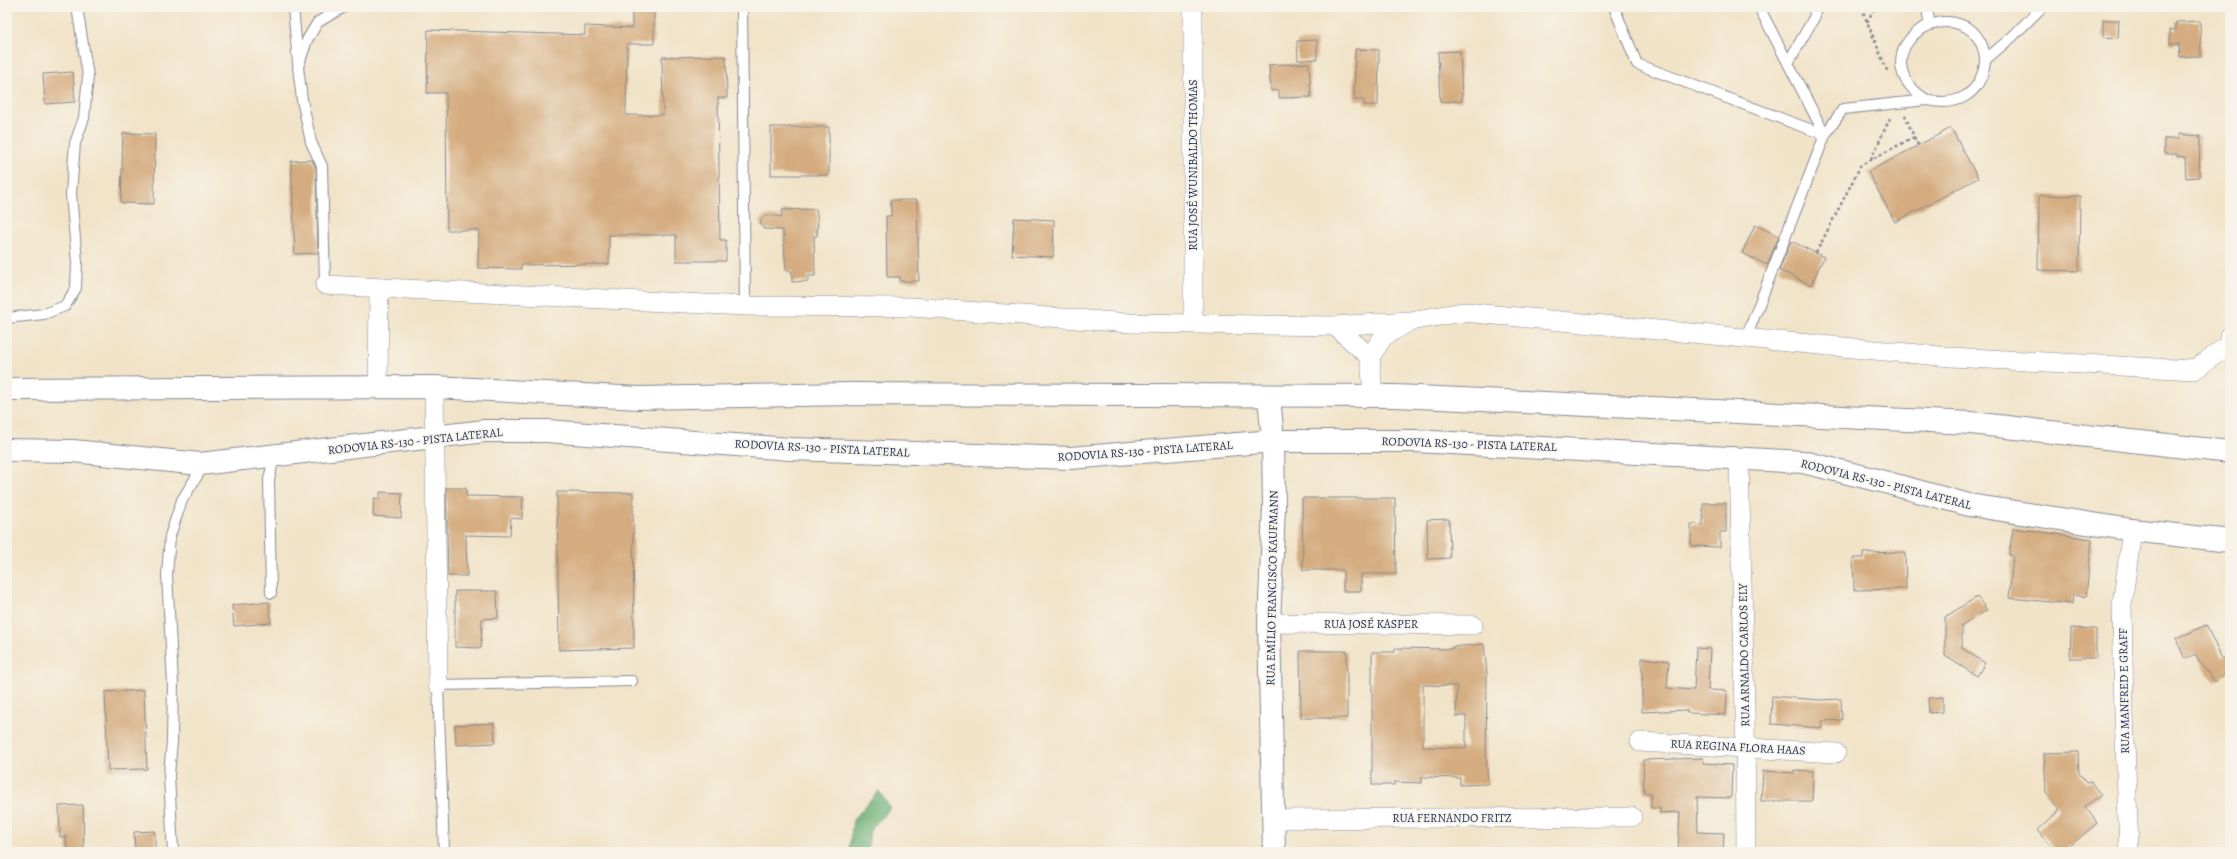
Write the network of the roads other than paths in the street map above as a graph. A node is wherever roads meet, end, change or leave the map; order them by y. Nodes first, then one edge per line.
1 (77, 7) edge
2 (293, 7) edge
3 (344, 7) edge
4 (742, 7) edge
5 (1194, 7) edge
6 (1614, 7) edge
7 (1759, 7) edge
8 (1814, 7) edge
9 (1928, 7) edge
10 (2042, 7) edge
11 (1929, 21) junction
12 (1985, 60) junction
13 (1788, 63) junction
14 (298, 67) junction
15 (1927, 100) junction
16 (1825, 135) junction
17 (325, 285) joint
18 (379, 289) junction
19 (745, 306) junction
20 (7, 318) edge
21 (1410, 321) junction
22 (1193, 324) junction
23 (1335, 326) junction
24 (2230, 336) edge
25 (1746, 338) junction
26 (2230, 344) edge
27 (1370, 357) junction
28 (378, 387) junction
29 (434, 387) junction
30 (7, 389) edge
31 (1269, 396) junction
32 (1373, 396) junction
33 (435, 438) junction
34 (1273, 441) junction
35 (7, 450) edge
36 (2230, 452) edge
37 (274, 456) junction
38 (1739, 458) junction
39 (206, 463) junction
40 (2132, 530) junction
41 (2230, 541) edge
42 (271, 593) dead end
43 (1269, 623) junction
44 (1473, 625) dead end
45 (632, 681) dead end
46 (438, 686) junction
47 (1640, 742) dead end
48 (1745, 747) junction
49 (1836, 753) dead end
50 (1632, 817) dead end
51 (1273, 819) junction
52 (173, 852) edge
53 (444, 852) edge
54 (1274, 852) edge
55 (1746, 852) edge
56 (2129, 852) edge

1 - 20 lane
2 - 14 lane
3 - 14 lane
4 - 19 lane
5 - 22 street, RUA JOSÉ WUNIBALDO THOMAS
6 - 16 lane
7 - 13 lane
8 - 13 lane
9 - 11 lane
10 - 12 lane
11 - 12 lane
11 - 15 lane
12 - 15 lane
13 - 16 lane
14 - 17 lane
15 - 16 lane
16 - 25 lane
17 - 18 street
18 - 19 street
18 - 28 street
19 - 22 street
21 - 23 street
21 - 25 street
21 - 27 street
22 - 23 street
23 - 27 street
24 - 26 street
25 - 26 street
27 - 32 street
28 - 29 street
28 - 30 street
29 - 31 street
29 - 33 street
31 - 32 street
31 - 34 street, RUA EMÍLIO FRANCISCO KAUFMANN
32 - 36 street
33 - 34 street, RODOVIA RS-130 - PISTA LATERAL
33 - 37 street, RODOVIA RS-130 - PISTA LATERAL
33 - 46 street
34 - 38 street, RODOVIA RS-130 - PISTA LATERAL
34 - 43 street, RUA EMÍLIO FRANCISCO KAUFMANN
35 - 39 street, RODOVIA RS-130 - PISTA LATERAL
37 - 39 street, RODOVIA RS-130 - PISTA LATERAL
37 - 42 lane
38 - 40 street, RODOVIA RS-130 - PISTA LATERAL
38 - 48 street, RUA ARNALDO CARLOS ELY
39 - 52 lane
40 - 41 street, RODOVIA RS-130 - PISTA LATERAL
40 - 56 street, RUA MANFRED E GRAFF
43 - 44 street, RUA JOSÉ KASPER
43 - 51 street, RUA EMÍLIO FRANCISCO KAUFMANN
45 - 46 lane
46 - 53 lane
47 - 48 street, RUA REGINA FLORA HAAS
48 - 49 street, RUA REGINA FLORA HAAS
48 - 55 street, RUA ARNALDO CARLOS ELY
50 - 51 street, RUA FERNANDO FRITZ
51 - 54 street, RUA EMÍLIO FRANCISCO KAUFMANN

